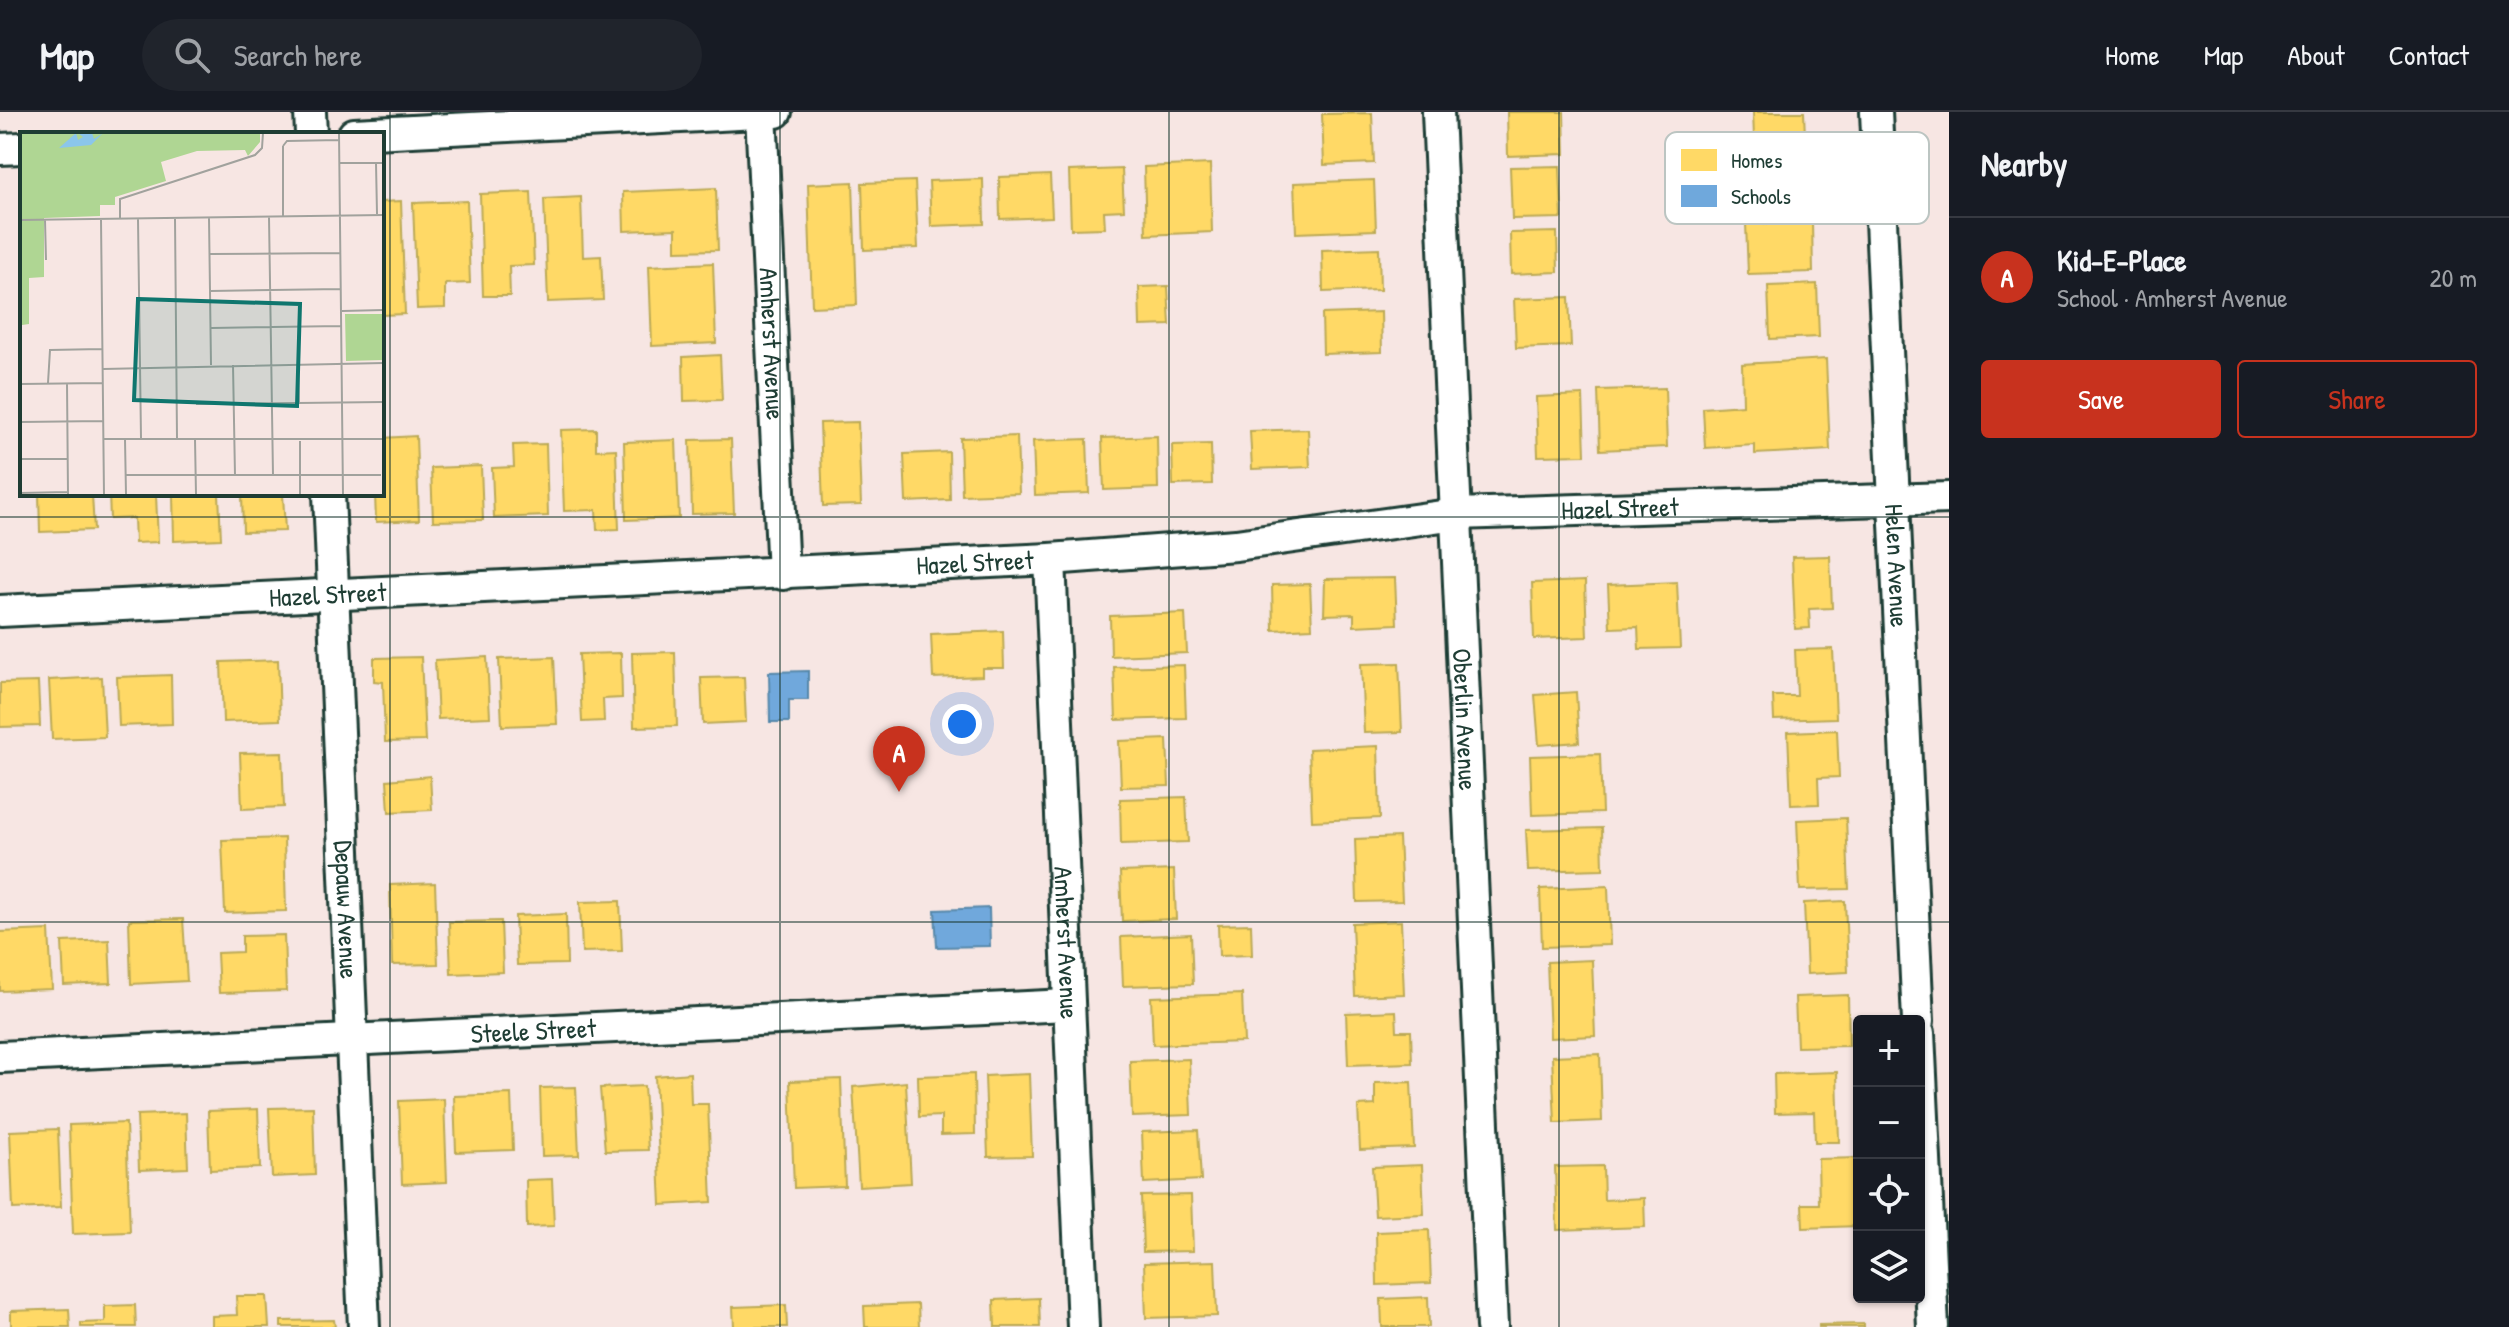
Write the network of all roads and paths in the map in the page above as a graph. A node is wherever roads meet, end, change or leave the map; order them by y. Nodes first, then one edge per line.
1 (310, 112) edge
2 (761, 112) edge
3 (776, 112) edge
4 (1438, 112) edge
5 (1876, 112) edge
6 (311, 132) edge
7 (384, 132) edge
8 (1877, 132) edge
9 (20, 148) edge
10 (0, 149) edge
11 (1881, 224) edge
12 (329, 496) edge
13 (1949, 498) edge
14 (1893, 501) junction
15 (1456, 514) junction
16 (1050, 559) junction
17 (783, 574) junction
18 (0, 587) edge
19 (334, 596) junction
20 (0, 611) edge
21 (1067, 1005) junction
22 (1918, 1015) edge
23 (354, 1039) junction
24 (0, 1057) edge
25 (1922, 1087) edge
26 (364, 1327) edge
27 (1083, 1327) edge
28 (1492, 1327) edge
29 (1933, 1327) edge

1 - 6 street
2 - 3 street
2 - 7 street
2 - 17 street, Amherst Avenue
4 - 15 street, Oberlin Avenue
5 - 8 street, Helen Avenue
9 - 10 street
11 - 14 street, Helen Avenue
12 - 19 street, Depauw Avenue
13 - 14 street, Hazel Street
14 - 15 street, Hazel Street
14 - 22 street, Helen Avenue
15 - 16 street, Hazel Street
15 - 28 street, Oberlin Avenue
16 - 17 street, Hazel Street
16 - 21 street, Amherst Avenue
17 - 19 street, Hazel Street
18 - 20 street
19 - 20 street, Hazel Street
19 - 23 street, Depauw Avenue
21 - 23 street, Steele Street
21 - 27 street, Amherst Avenue
23 - 24 street, Steele Street
23 - 26 street, Depauw Avenue
25 - 29 street

